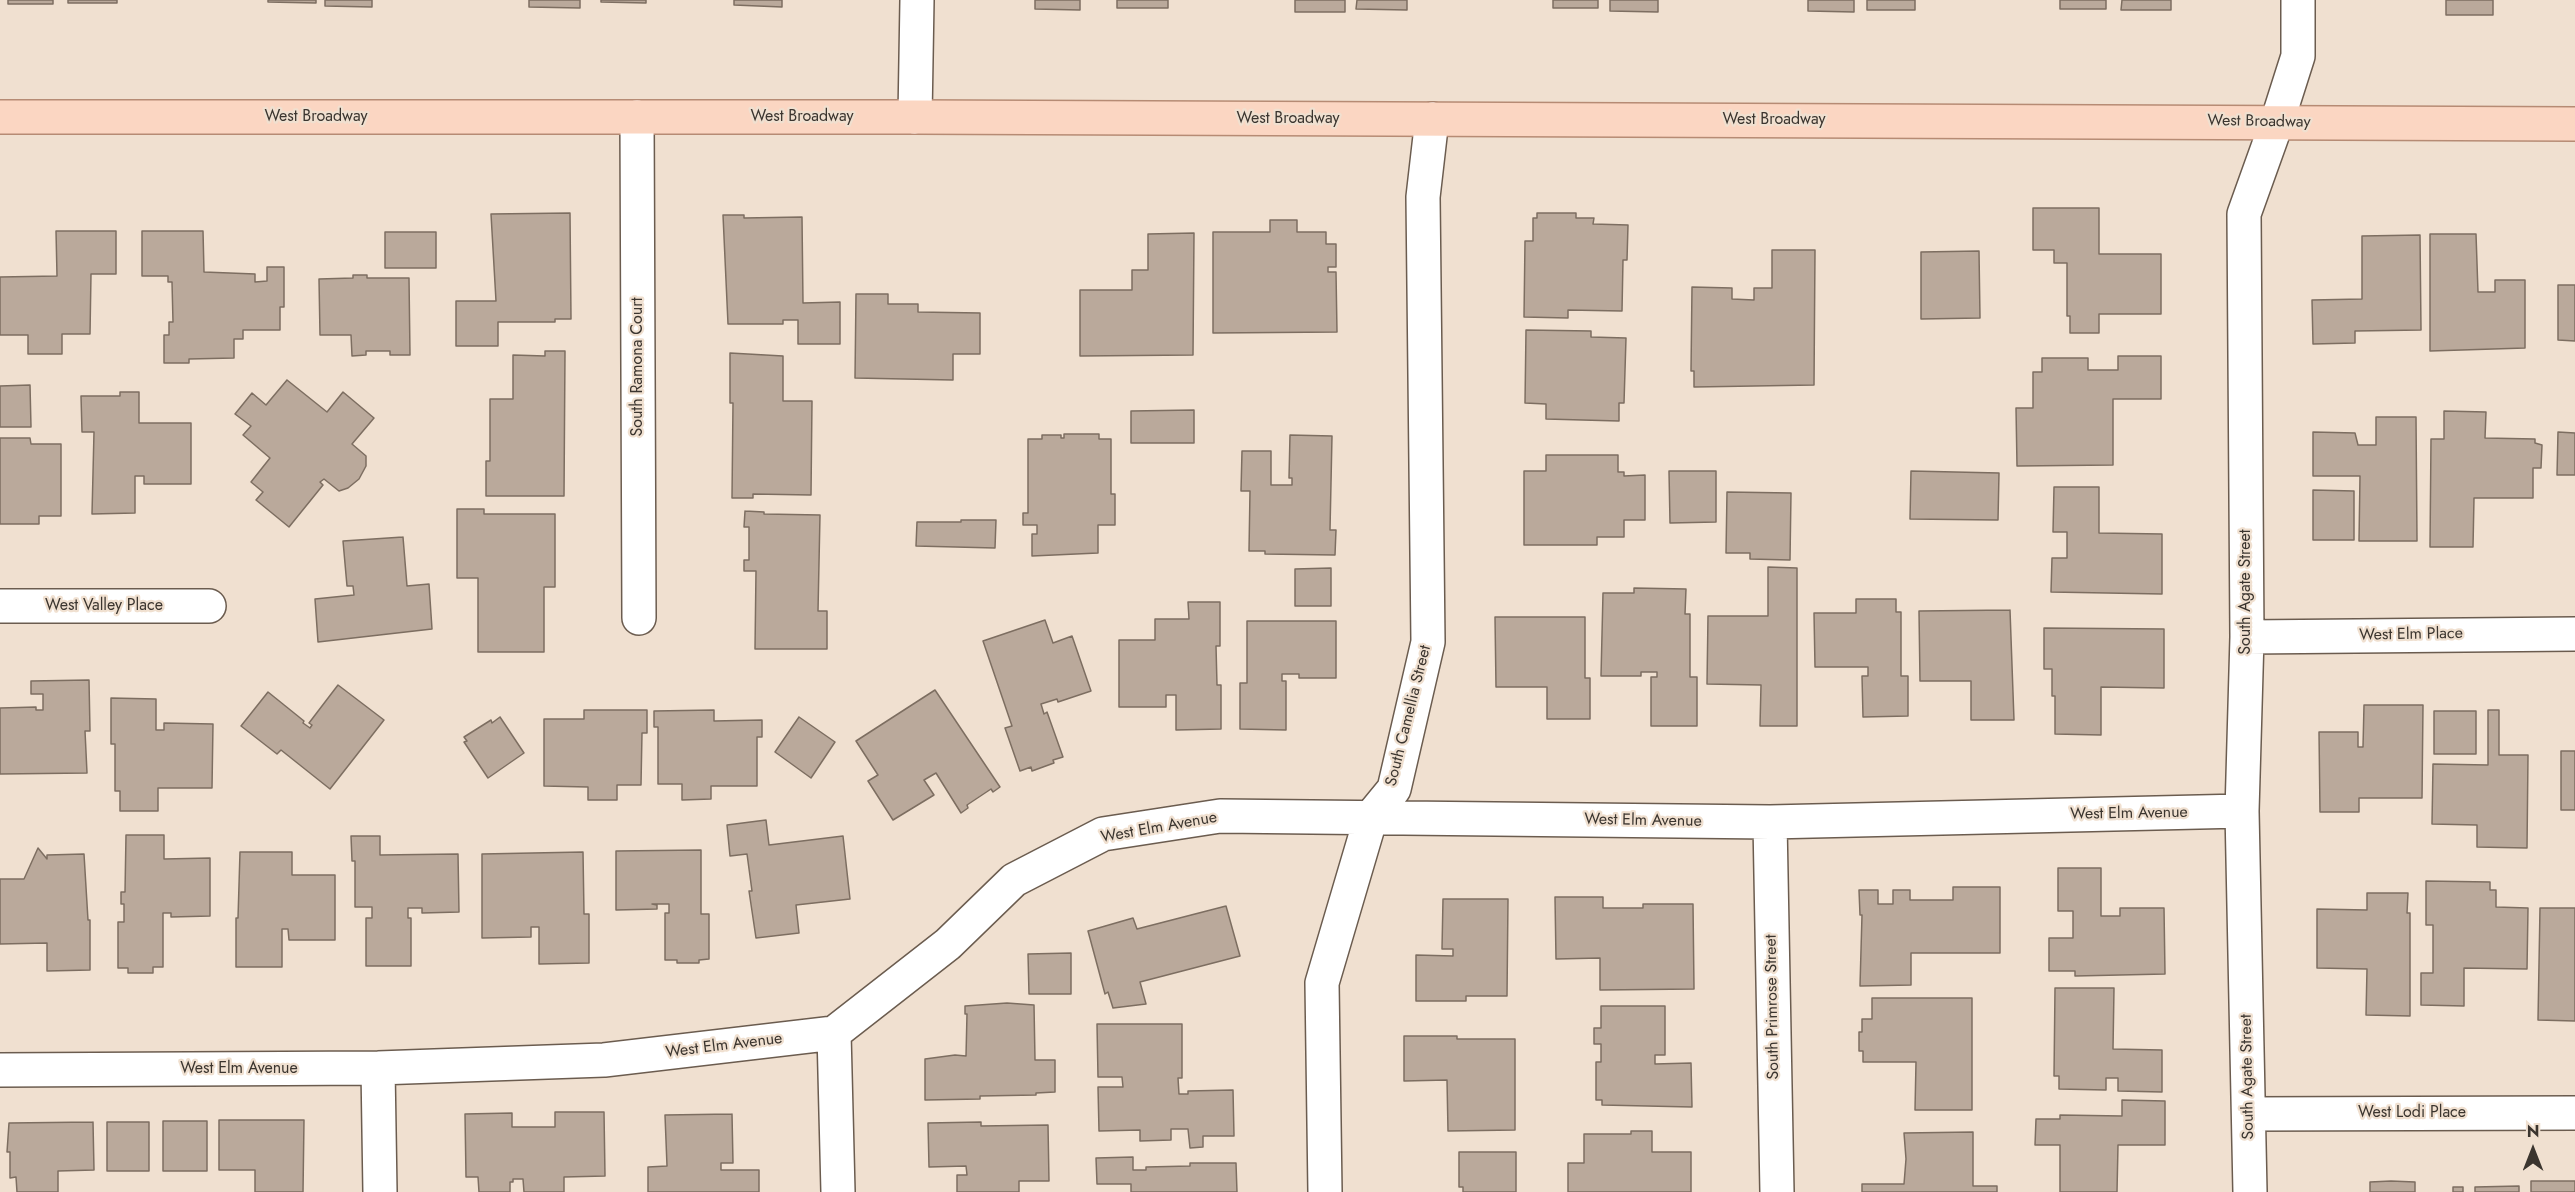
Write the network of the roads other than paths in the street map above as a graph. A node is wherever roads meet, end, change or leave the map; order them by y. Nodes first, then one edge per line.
1 (917, 0) edge
2 (2298, 0) edge
3 (0, 117) edge
4 (637, 117) junction
5 (915, 117) junction
6 (1432, 119) junction
7 (2277, 122) junction
8 (2575, 124) edge
9 (0, 606) edge
10 (209, 606) dead end
11 (639, 618) dead end
12 (2575, 633) edge
13 (2247, 636) junction
14 (2242, 811) junction
15 (1371, 817) junction
16 (1770, 822) junction
17 (834, 1034) junction
18 (378, 1068) junction
19 (0, 1070) edge
20 (2575, 1113) edge
21 (2250, 1114) junction
22 (380, 1192) edge
23 (838, 1192) edge
24 (1325, 1192) edge
25 (1777, 1192) edge
26 (2250, 1192) edge

1 - 5 street
2 - 7 street, South Agate Street
3 - 4 main road, West Broadway
4 - 5 main road, West Broadway
4 - 11 street, South Ramona Court
5 - 6 main road, West Broadway
6 - 7 main road, West Broadway
6 - 15 street, South Camellia Street
7 - 8 main road, West Broadway
7 - 13 street, South Agate Street
9 - 10 street, West Valley Place
12 - 13 street, West Elm Place
13 - 14 street, South Agate Street
14 - 16 street, West Elm Avenue
14 - 21 street, South Agate Street
15 - 16 street, West Elm Avenue
15 - 17 street, West Elm Avenue
15 - 24 street, South Camellia Street
16 - 25 street, South Primrose Street
17 - 18 street, West Elm Avenue
17 - 23 street
18 - 19 street, West Elm Avenue
18 - 22 street
20 - 21 street, West Lodi Place
21 - 26 street, South Agate Street

